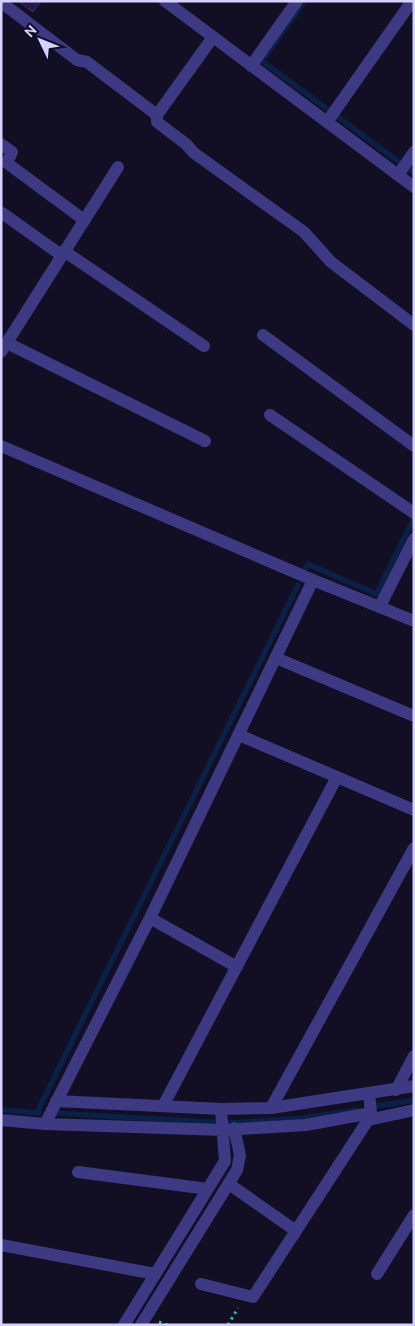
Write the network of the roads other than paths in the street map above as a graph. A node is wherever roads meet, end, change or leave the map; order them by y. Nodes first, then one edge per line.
1 (165, 1) edge
2 (297, 1) edge
3 (412, 1) edge
4 (1, 2) edge
5 (213, 37) junction
6 (250, 66) junction
7 (157, 115) junction
8 (331, 117) junction
9 (1, 144) edge
10 (414, 152) edge
11 (118, 167) dead end
12 (402, 169) junction
13 (414, 187) edge
14 (2, 213) edge
15 (84, 220) junction
16 (62, 253) junction
17 (414, 325) edge
18 (263, 335) dead end
19 (5, 339) edge
20 (204, 346) dead end
21 (270, 415) dead end
22 (205, 440) dead end
23 (1, 446) edge
24 (414, 446) edge
25 (413, 512) edge
26 (414, 539) edge
27 (313, 580) junction
28 (380, 606) junction
29 (414, 621) edge
30 (276, 658) junction
31 (414, 716) edge
32 (239, 735) junction
33 (337, 777) junction
34 (414, 810) edge
35 (414, 848) edge
36 (150, 918) junction
37 (237, 967) junction
38 (414, 1056) edge
39 (414, 1086) edge
40 (396, 1090) junction
41 (163, 1106) junction
42 (272, 1108) junction
43 (370, 1108) junction
44 (414, 1110) edge
45 (50, 1113) junction
46 (1, 1120) edge
47 (226, 1124) junction
48 (78, 1172) dead end
49 (229, 1184) junction
50 (208, 1189) junction
51 (414, 1215) edge
52 (296, 1231) junction
53 (1, 1245) edge
54 (155, 1274) junction
55 (377, 1274) dead end
56 (201, 1284) dead end
57 (142, 1323) edge
58 (124, 1325) edge

1 - 5 street
2 - 6 street
3 - 8 street
4 - 7 street
5 - 6 street
5 - 7 street
6 - 8 street
7 - 17 street
8 - 12 street
9 - 15 street
10 - 12 street
11 - 15 street
12 - 13 street
14 - 16 street
15 - 16 street
16 - 19 street
16 - 20 street
18 - 24 street
19 - 22 street
21 - 25 street
23 - 27 street
26 - 28 street
27 - 28 street
27 - 30 street
28 - 29 street
30 - 31 street
30 - 32 street
32 - 33 street
32 - 36 street
33 - 34 street
33 - 37 street
35 - 42 street
36 - 37 street
36 - 45 street
37 - 41 street
38 - 40 street
39 - 40 street
40 - 43 street
41 - 45 street
41 - 47 street
42 - 43 street
42 - 47 street
43 - 44 street
43 - 47 street
43 - 52 street
45 - 46 street
45 - 47 street
47 - 49 street
47 - 50 street
48 - 50 street
49 - 52 street
49 - 57 street
50 - 54 street
51 - 55 street
52 - 56 street
53 - 54 street
54 - 58 street

